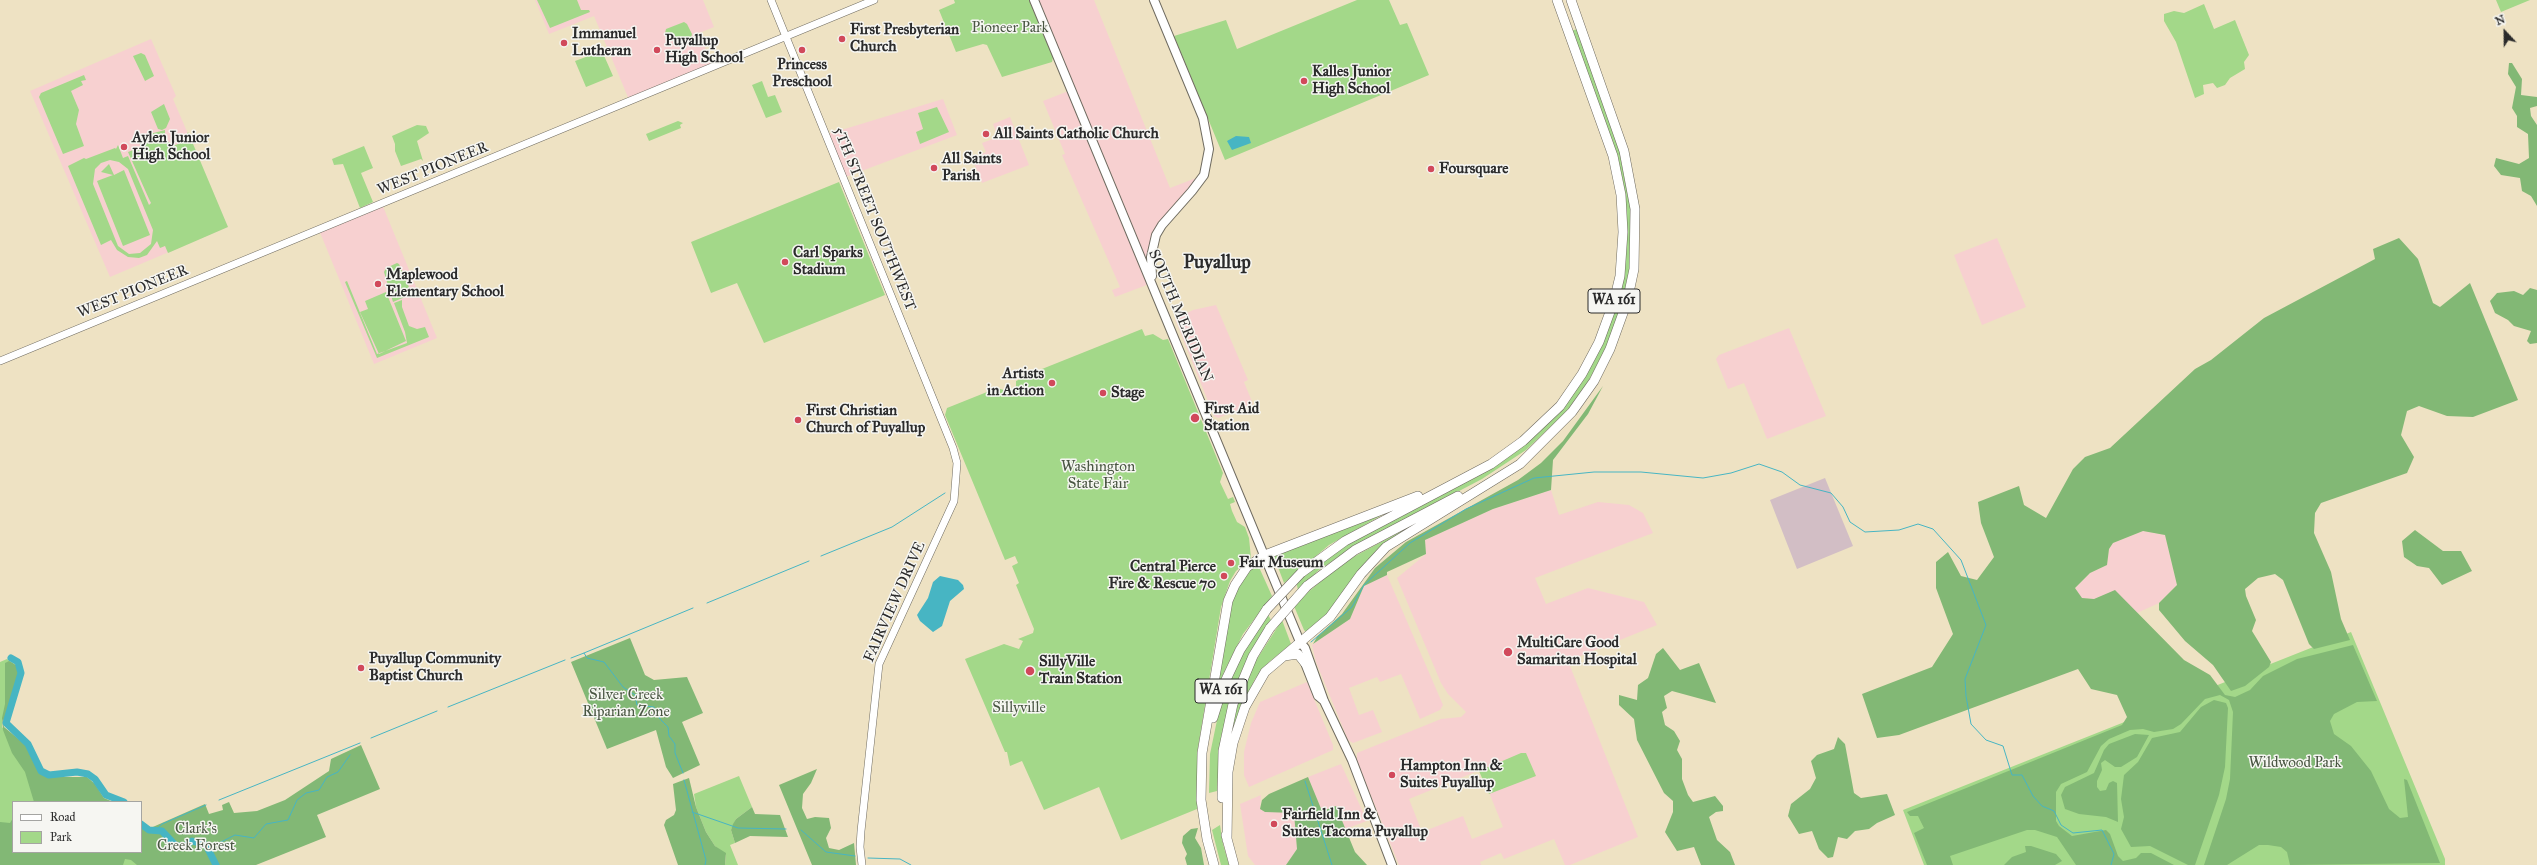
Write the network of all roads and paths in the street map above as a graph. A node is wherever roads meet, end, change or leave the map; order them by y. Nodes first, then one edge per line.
1 (771, 0) edge
2 (874, 0) edge
3 (1034, 0) edge
4 (1154, 0) edge
5 (1552, 0) edge
6 (1557, 0) edge
7 (1571, 0) edge
8 (1577, 0) edge
9 (786, 37) junction
10 (1603, 91) junction
11 (1592, 97) junction
12 (1154, 288) junction
13 (0, 360) edge
14 (953, 448) joint
15 (1533, 451) junction
16 (1491, 464) junction
17 (1265, 555) junction
18 (1300, 642) junction
19 (1284, 656) junction
20 (1305, 663) junction
21 (1324, 701) junction
22 (1203, 783) junction
23 (1224, 783) junction
24 (1209, 839) junction
25 (862, 865) edge
26 (1214, 865) edge
27 (1218, 865) edge
28 (1234, 865) edge
29 (1392, 865) edge

1 - 9 main road, 5TH STREET SOUTHWEST
2 - 9 main road, WEST PIONEER
3 - 12 main road, SOUTH MERIDIAN
4 - 12 main road
5 - 11 highway
6 - 11 highway, WA 161
7 - 10 highway, WA 161
8 - 10 highway
9 - 13 main road, WEST PIONEER
9 - 14 main road, 5TH STREET SOUTHWEST
10 - 15 highway, WA 161
11 - 16 highway, WA 161
12 - 17 main road, SOUTH MERIDIAN
14 - 25 main road, FAIRVIEW DRIVE
15 - 18 highway
15 - 23 highway, WA 161, bridge
16 - 17 highway
16 - 22 highway, WA 161, bridge
17 - 18 main road, SOUTH MERIDIAN
17 - 22 highway
18 - 19 highway
18 - 20 main road, SOUTH MERIDIAN
18 - 21 main road, SOUTH MERIDIAN
19 - 20 highway
19 - 23 highway
20 - 21 main road, SOUTH MERIDIAN
21 - 29 main road, SOUTH MERIDIAN
22 - 24 highway
23 - 28 highway
24 - 26 highway
24 - 27 highway

